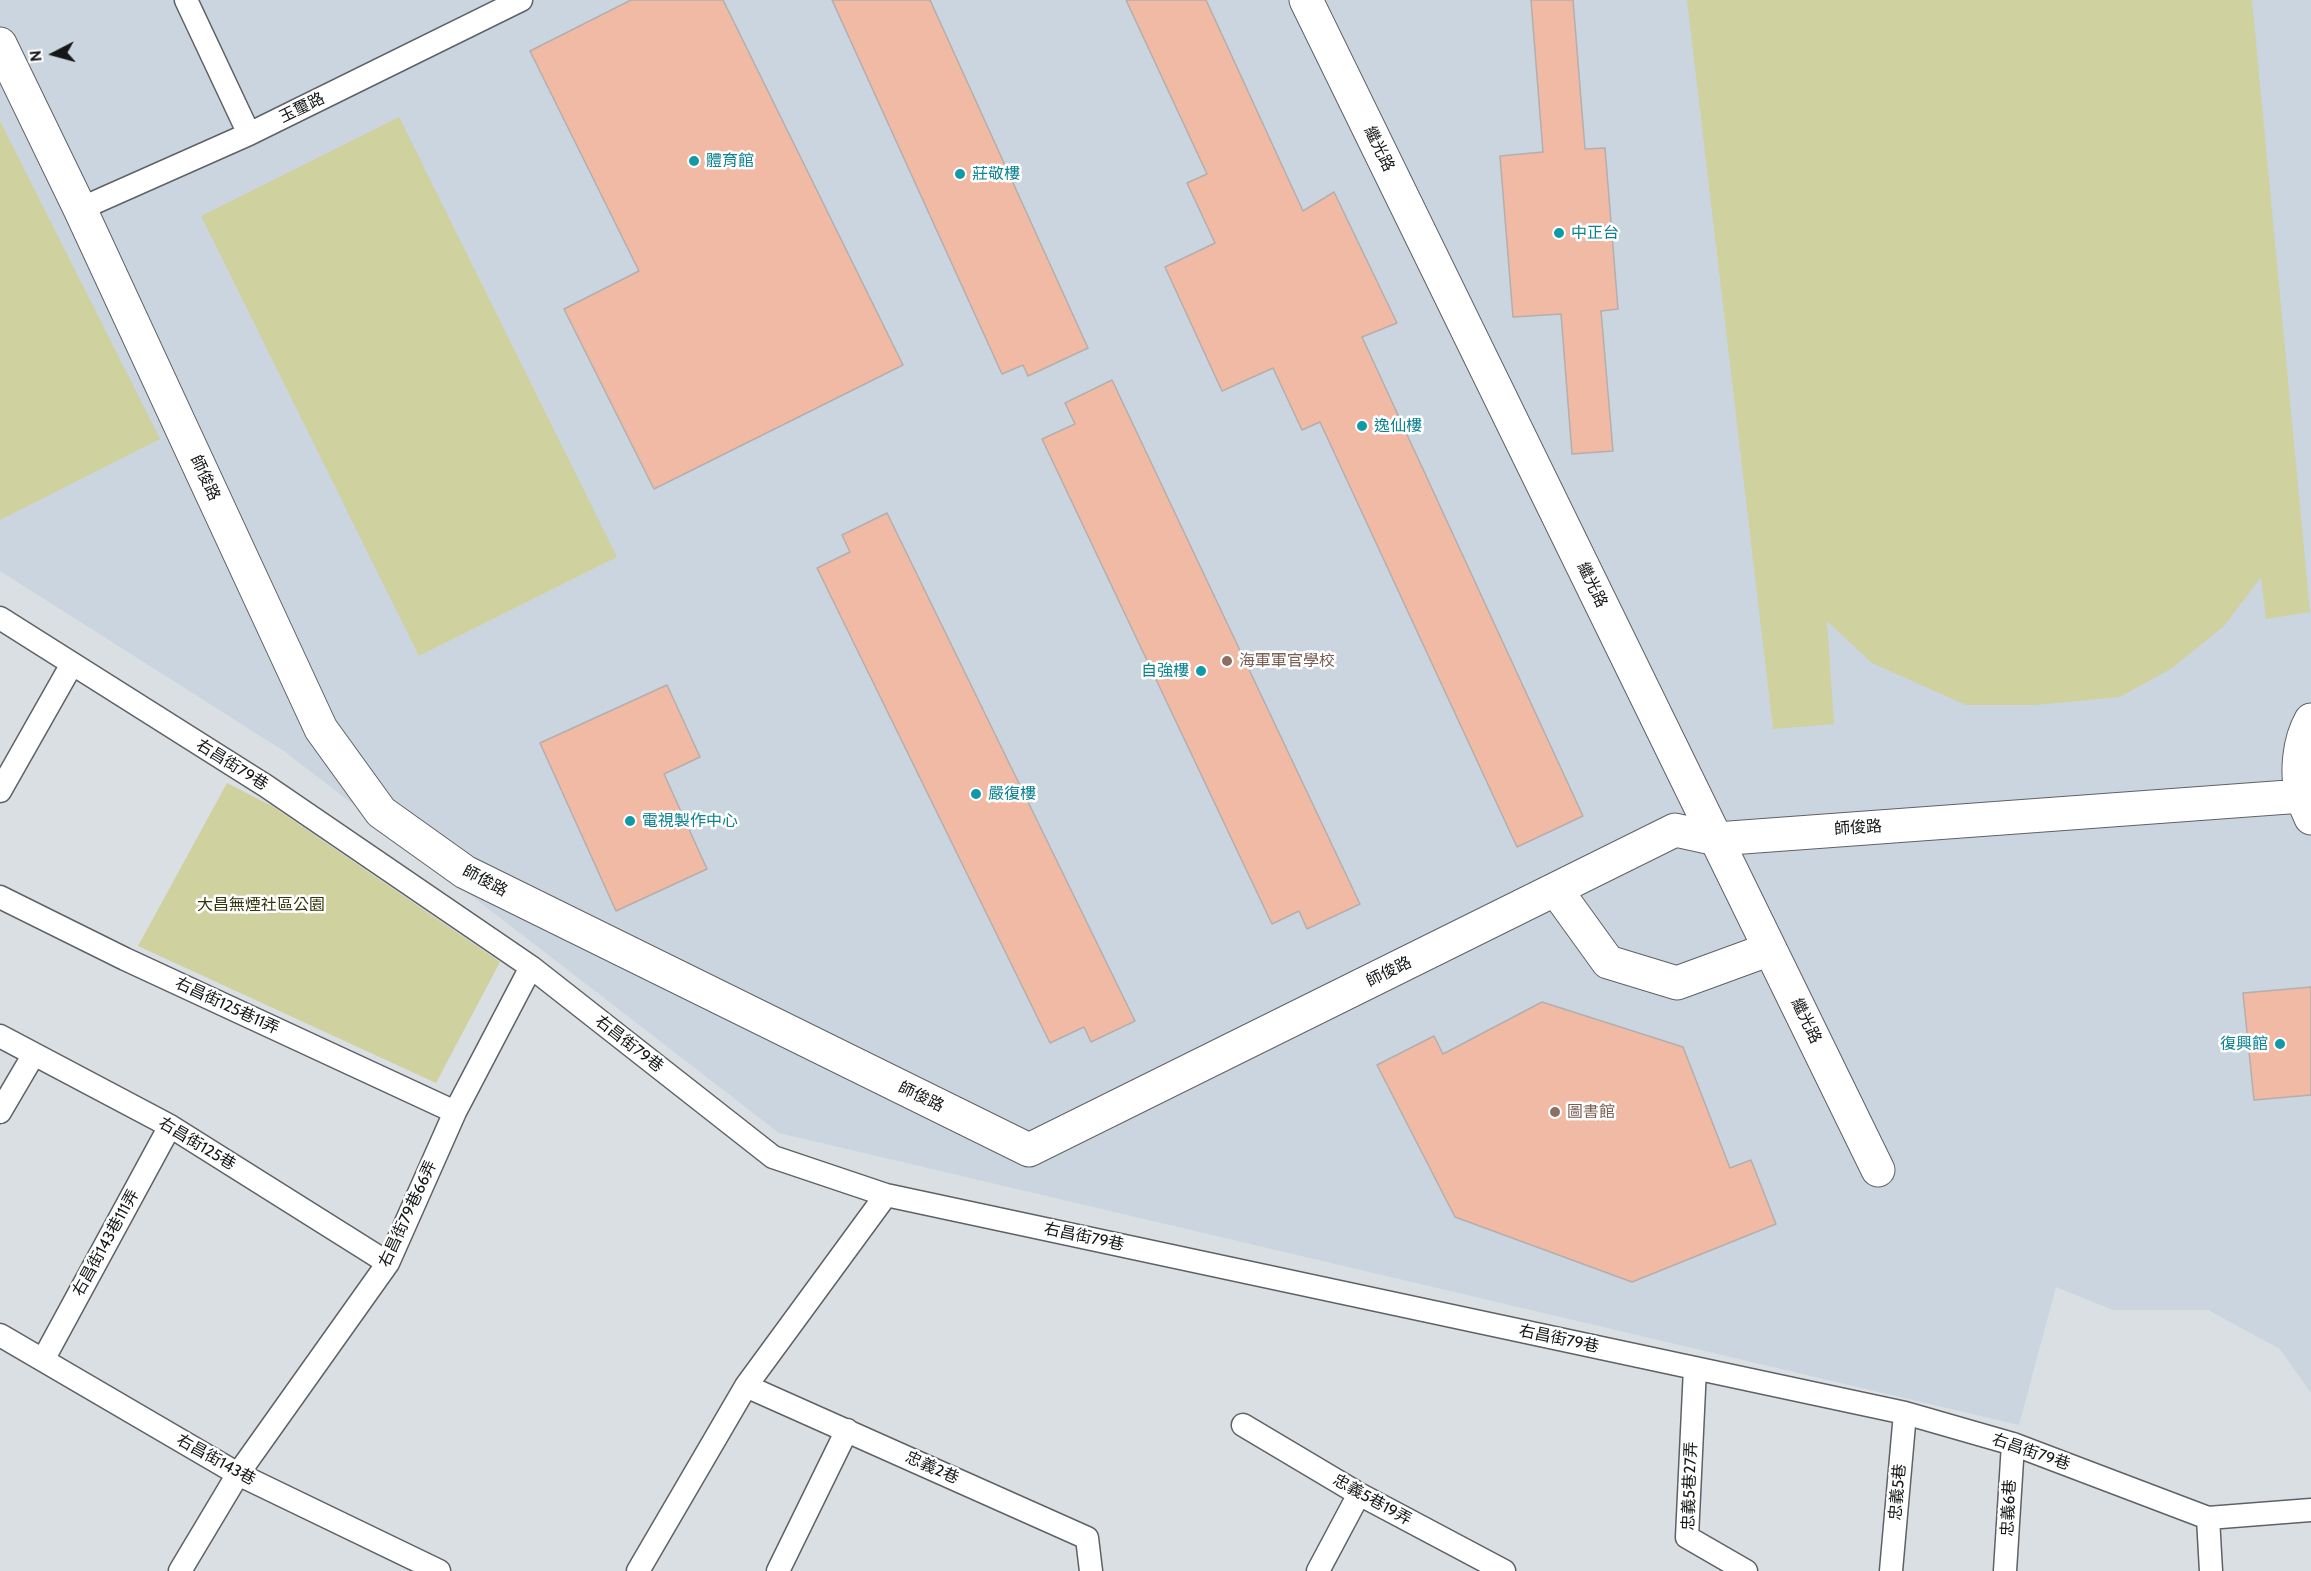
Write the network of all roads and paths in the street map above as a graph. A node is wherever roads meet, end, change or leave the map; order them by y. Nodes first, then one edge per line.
1 (186, 0) edge
2 (521, 0) edge
3 (1306, 0) edge
4 (0, 44) edge
5 (249, 134) junction
6 (80, 209) junction
7 (0, 618) edge
8 (72, 664) junction
9 (2311, 720) edge
10 (0, 791) edge
11 (2306, 807) edge
12 (1716, 839) junction
13 (1556, 890) junction
14 (0, 897) edge
15 (1770, 948) junction
16 (531, 967) junction
17 (0, 1036) edge
18 (34, 1054) junction
19 (0, 1112) edge
20 (455, 1112) junction
21 (170, 1126) junction
22 (1878, 1170) dead end
23 (886, 1195) junction
24 (388, 1263) junction
25 (0, 1335) edge
26 (43, 1360) junction
27 (1695, 1368) junction
28 (746, 1386) junction
29 (1905, 1413) junction
30 (1243, 1425) dead end
31 (847, 1430) junction
32 (2013, 1444) junction
33 (238, 1474) junction
34 (1359, 1494) junction
35 (2311, 1510) edge
36 (2208, 1518) junction
37 (180, 1571) edge
38 (439, 1571) edge
39 (638, 1571) edge
40 (778, 1571) edge
41 (1090, 1571) edge
42 (1318, 1571) edge
43 (1504, 1571) edge
44 (1746, 1571) edge
45 (1891, 1571) edge
46 (2005, 1571) edge
47 (2211, 1571) edge

1 - 5 lane
2 - 5 lane, 玉璽路
3 - 12 street, 繼光路
4 - 6 street, 師俊路
5 - 6 lane, 玉璽路
6 - 13 street, 師俊路
7 - 8 lane, 右昌街79巷
8 - 10 lane
8 - 16 lane, 右昌街79巷
9 - 11 street
11 - 12 street, 師俊路
12 - 13 street, 師俊路
12 - 15 street, 繼光路
13 - 15 street
14 - 20 lane, 右昌街125巷11弄
15 - 22 street, 繼光路
16 - 20 lane, 右昌街79巷66弄
16 - 23 lane, 右昌街79巷
17 - 18 lane, 右昌街125巷
18 - 19 lane
18 - 21 lane, 右昌街125巷
20 - 24 lane, 右昌街79巷66弄
21 - 24 lane, 右昌街125巷
21 - 26 lane, 右昌街143巷111弄
23 - 27 lane, 右昌街79巷
23 - 28 lane
24 - 33 lane, 右昌街79巷66弄
25 - 26 lane, 右昌街143巷
26 - 33 lane, 右昌街143巷
27 - 29 lane, 右昌街79巷
27 - 44 lane, 忠義5巷27弄
28 - 31 lane, 忠義2巷
28 - 39 lane
29 - 32 lane, 右昌街79巷
29 - 45 lane, 忠義5巷
30 - 34 lane, 忠義5巷19弄
31 - 40 lane
31 - 41 lane, 忠義2巷
32 - 36 lane, 右昌街79巷
32 - 46 lane, 忠義6巷
33 - 37 lane, 右昌街79巷66弄
33 - 38 lane, 右昌街143巷
34 - 42 lane
34 - 43 lane, 忠義5巷19弄
35 - 36 lane, 右昌街79巷
36 - 47 lane

